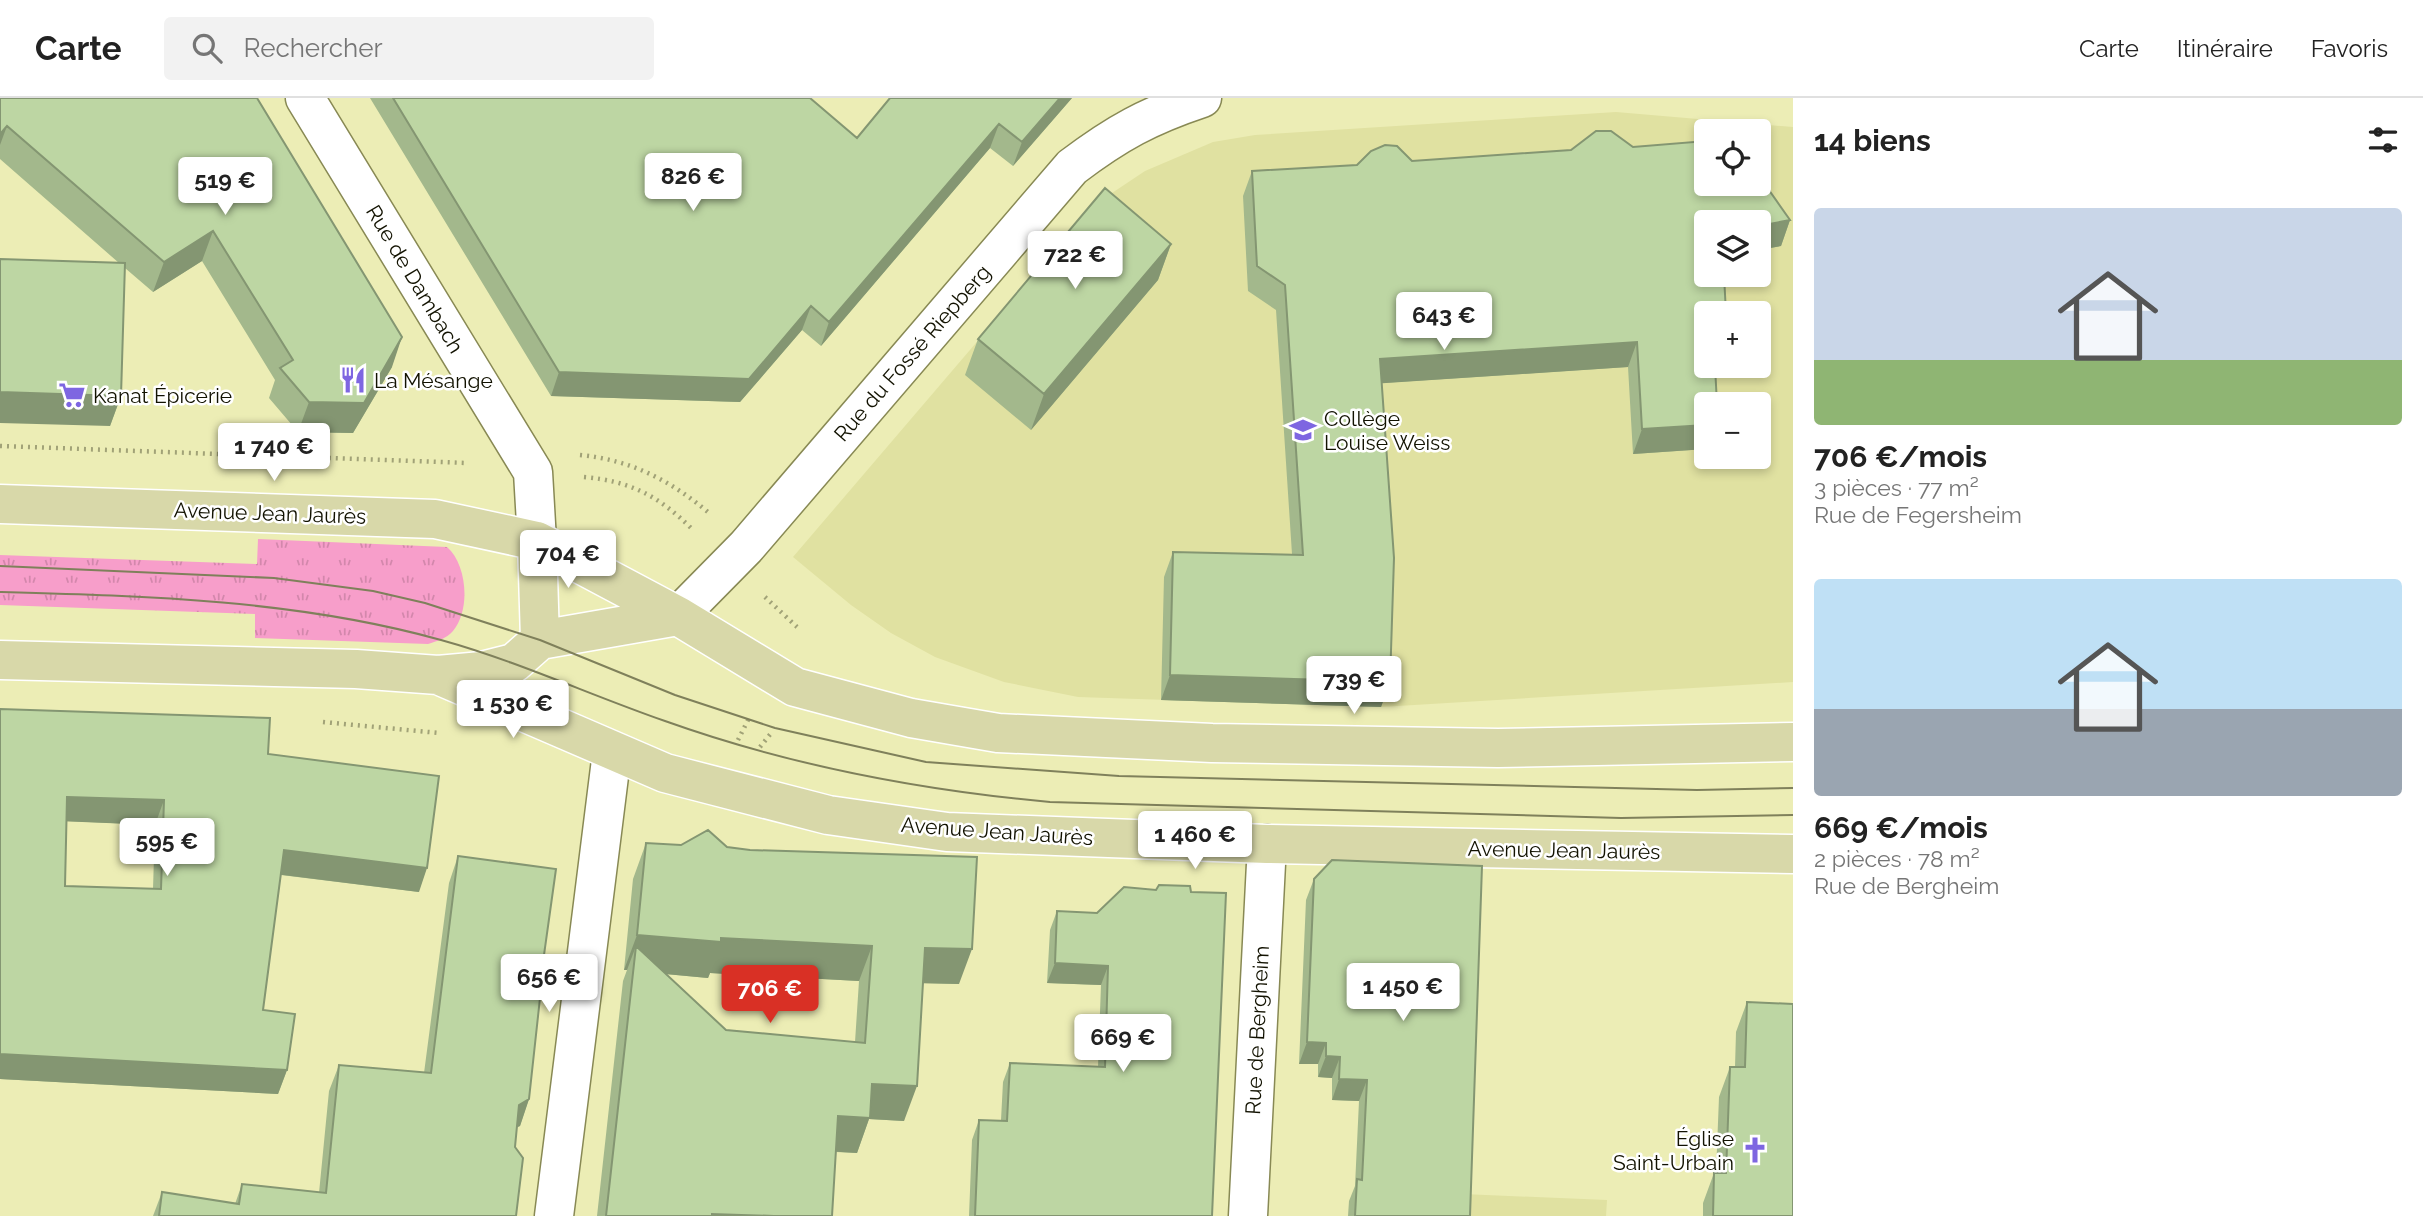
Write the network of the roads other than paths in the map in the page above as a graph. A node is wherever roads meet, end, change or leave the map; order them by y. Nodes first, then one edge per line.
1 (305, 98) edge
2 (1202, 98) edge
3 (0, 504) edge
4 (537, 541) junction
5 (678, 616) junction
6 (540, 640) junction
7 (0, 660) edge
8 (438, 675) junction
9 (1793, 742) edge
10 (612, 752) junction
11 (1267, 844) junction
12 (1793, 854) edge
13 (554, 1216) edge
14 (1248, 1216) edge

1 - 4 street, Rue de Dambach
2 - 5 street, Rue du Fossé Riepberg
3 - 4 main road, Avenue Jean Jaurès
4 - 5 main road, Avenue Jean Jaurès
4 - 6 main road
5 - 6 main road
5 - 9 main road, Avenue Jean Jaurès
6 - 8 main road, Avenue Jean Jaurès
7 - 8 main road, Avenue Jean Jaurès
8 - 10 main road, Avenue Jean Jaurès
10 - 11 main road, Avenue Jean Jaurès
10 - 13 street
11 - 12 main road, Avenue Jean Jaurès
11 - 14 street, Rue de Bergheim

